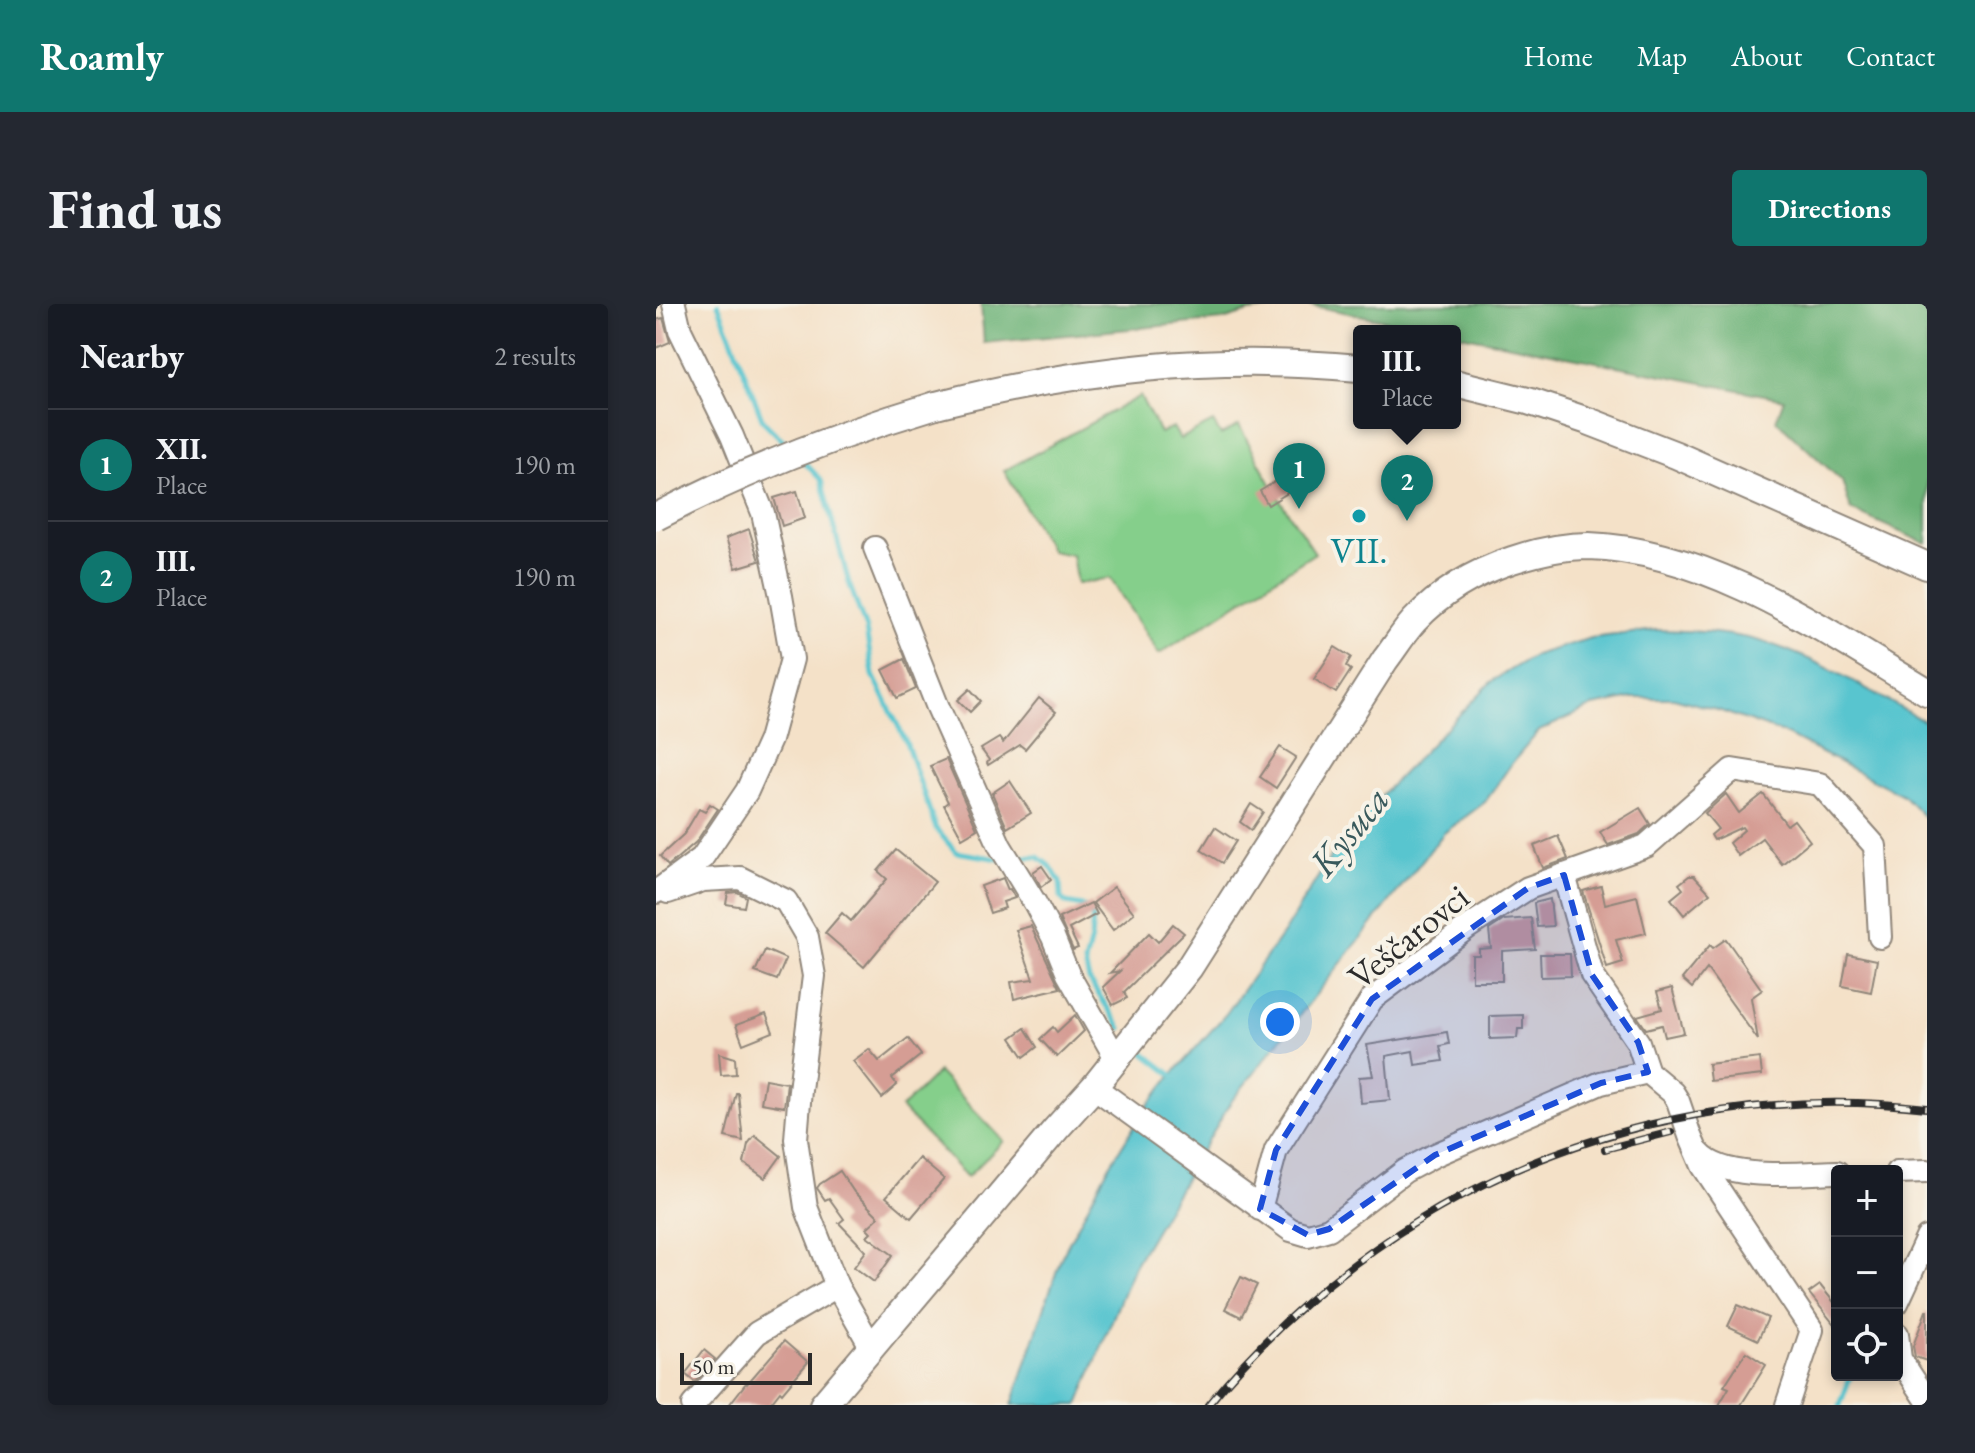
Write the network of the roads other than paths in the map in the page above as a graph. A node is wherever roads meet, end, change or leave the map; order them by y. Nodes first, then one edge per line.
1 (674, 304) edge
2 (1353, 367) edge
3 (1461, 384) edge
4 (656, 517) edge
5 (875, 548) dead end
6 (1927, 566) edge
7 (1927, 692) edge
8 (1564, 875) junction
9 (656, 894) edge
10 (1880, 937) dead end
11 (1116, 1058) junction
12 (1648, 1072) junction
13 (1094, 1087) junction
14 (1694, 1146) junction
15 (1927, 1171) edge
16 (1831, 1172) edge
17 (1903, 1172) edge
18 (1260, 1209) junction
19 (1927, 1238) edge
20 (837, 1286) junction
21 (1903, 1290) edge
22 (872, 1348) junction
23 (1903, 1364) edge
24 (1927, 1400) edge
25 (693, 1405) edge
26 (823, 1405) edge
27 (1787, 1405) edge

1 - 9 street
2 - 4 main road, bridge
3 - 6 main road
5 - 11 street
7 - 11 main road
8 - 10 street, Veščarovci
8 - 12 street
8 - 18 street, Veščarovci
9 - 20 street
11 - 13 main road
12 - 14 street
12 - 18 street
13 - 18 street
13 - 22 main road
14 - 16 street
14 - 27 street
15 - 17 street
19 - 21 street
20 - 22 street
20 - 25 street
22 - 26 main road
23 - 24 street

